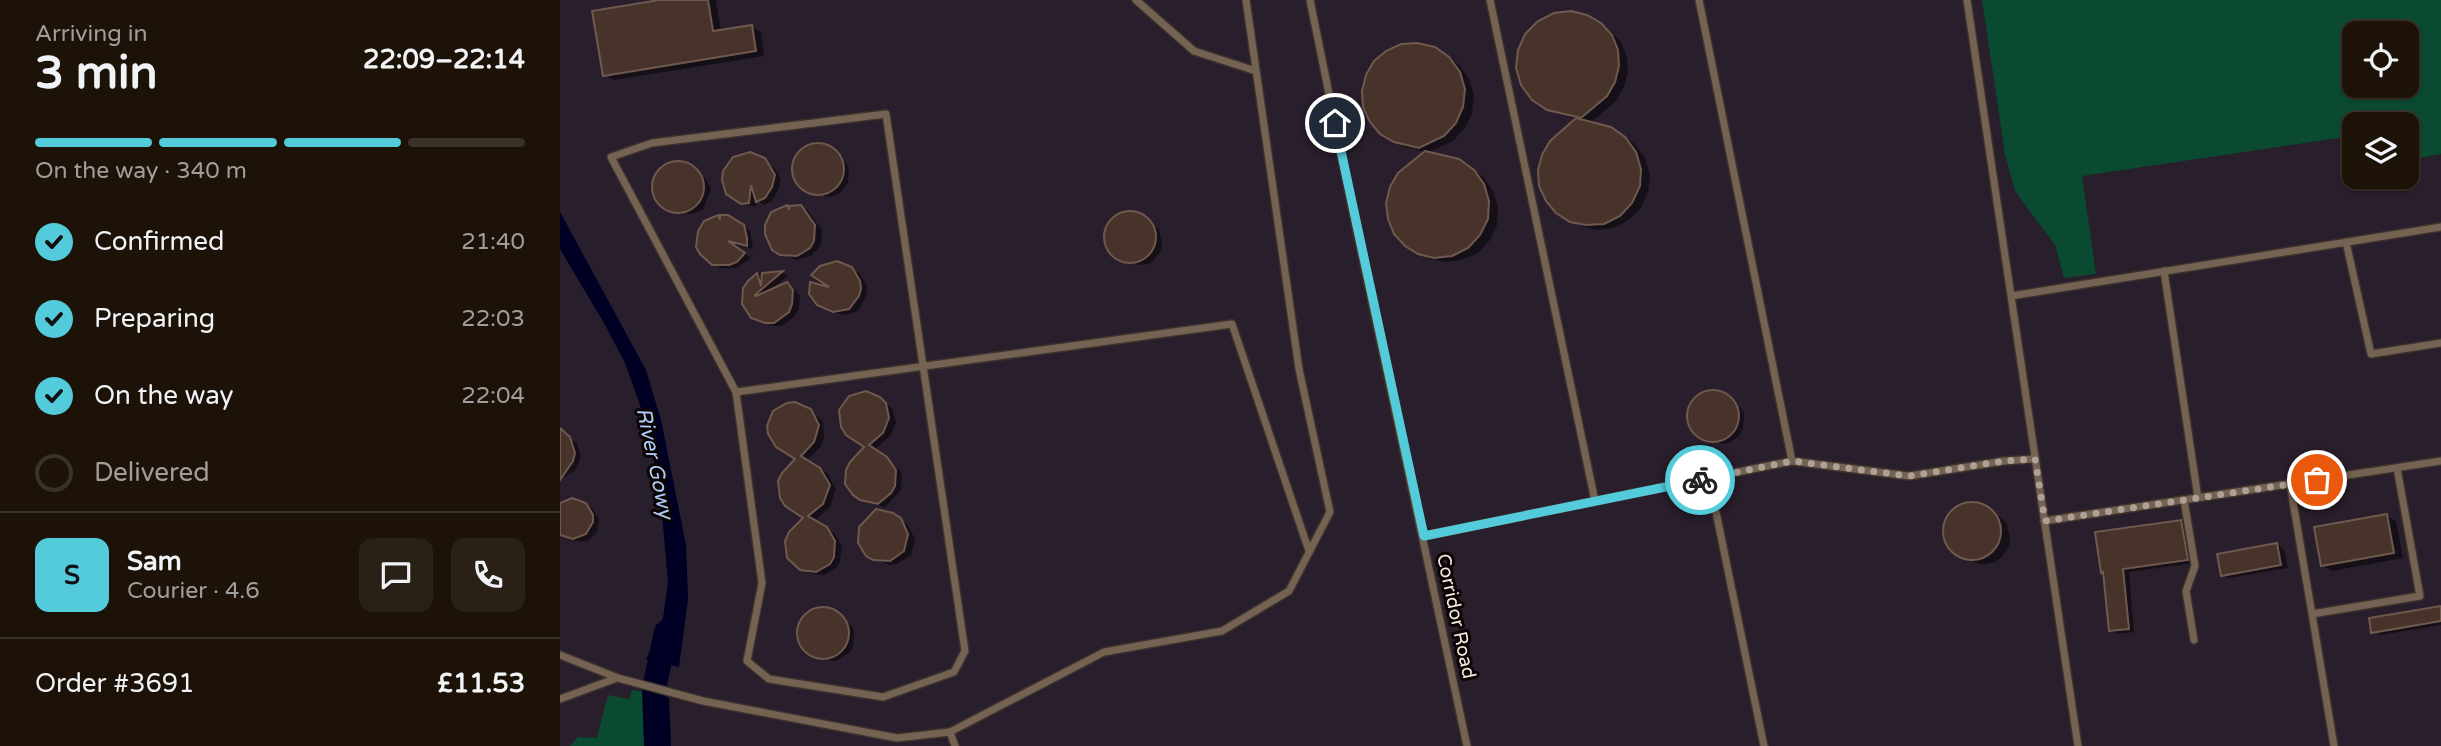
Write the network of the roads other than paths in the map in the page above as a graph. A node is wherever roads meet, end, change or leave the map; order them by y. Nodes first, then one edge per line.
1 (1136, 0) edge
2 (1246, 0) edge
3 (1310, 0) edge
4 (1490, 0) edge
5 (1699, 0) edge
6 (1967, 0) edge
7 (1256, 71) junction
8 (2441, 227) edge
9 (2346, 242) junction
10 (2164, 271) junction
11 (2011, 296) junction
12 (2441, 343) edge
13 (924, 366) junction
14 (736, 392) junction
15 (2035, 459) junction
16 (1792, 461) junction
17 (2441, 461) edge
18 (2397, 468) junction
19 (1709, 478) junction
20 (2291, 484) junction
21 (2198, 498) junction
22 (2184, 500) junction
23 (1595, 501) junction
24 (2045, 521) junction
25 (1424, 536) junction
26 (1309, 551) junction
27 (2312, 614) junction
28 (2193, 640) dead end
29 (560, 655) edge
30 (618, 678) junction
31 (560, 699) edge
32 (950, 732) junction
33 (955, 746) edge
34 (1467, 746) edge
35 (1764, 746) edge
36 (2078, 746) edge
37 (2334, 746) edge

1 - 7 lane
2 - 7 lane
3 - 25 lane, Corridor Road
4 - 23 lane
5 - 16 lane
6 - 11 lane
7 - 26 lane
8 - 9 lane
9 - 10 lane
9 - 12 lane
10 - 11 lane
10 - 21 lane
11 - 15 lane
13 - 14 lane
13 - 14 lane
13 - 14 lane
13 - 26 lane
15 - 16 lane
15 - 24 lane
16 - 19 lane
17 - 18 lane
18 - 20 lane
18 - 27 lane
19 - 23 lane
19 - 35 lane
20 - 21 lane
20 - 27 lane
21 - 22 lane
22 - 24 lane
22 - 28 lane
23 - 25 lane
24 - 36 lane
25 - 34 lane, Corridor Road
26 - 32 lane
27 - 37 lane
29 - 30 lane
30 - 31 lane
30 - 32 lane
32 - 33 lane

